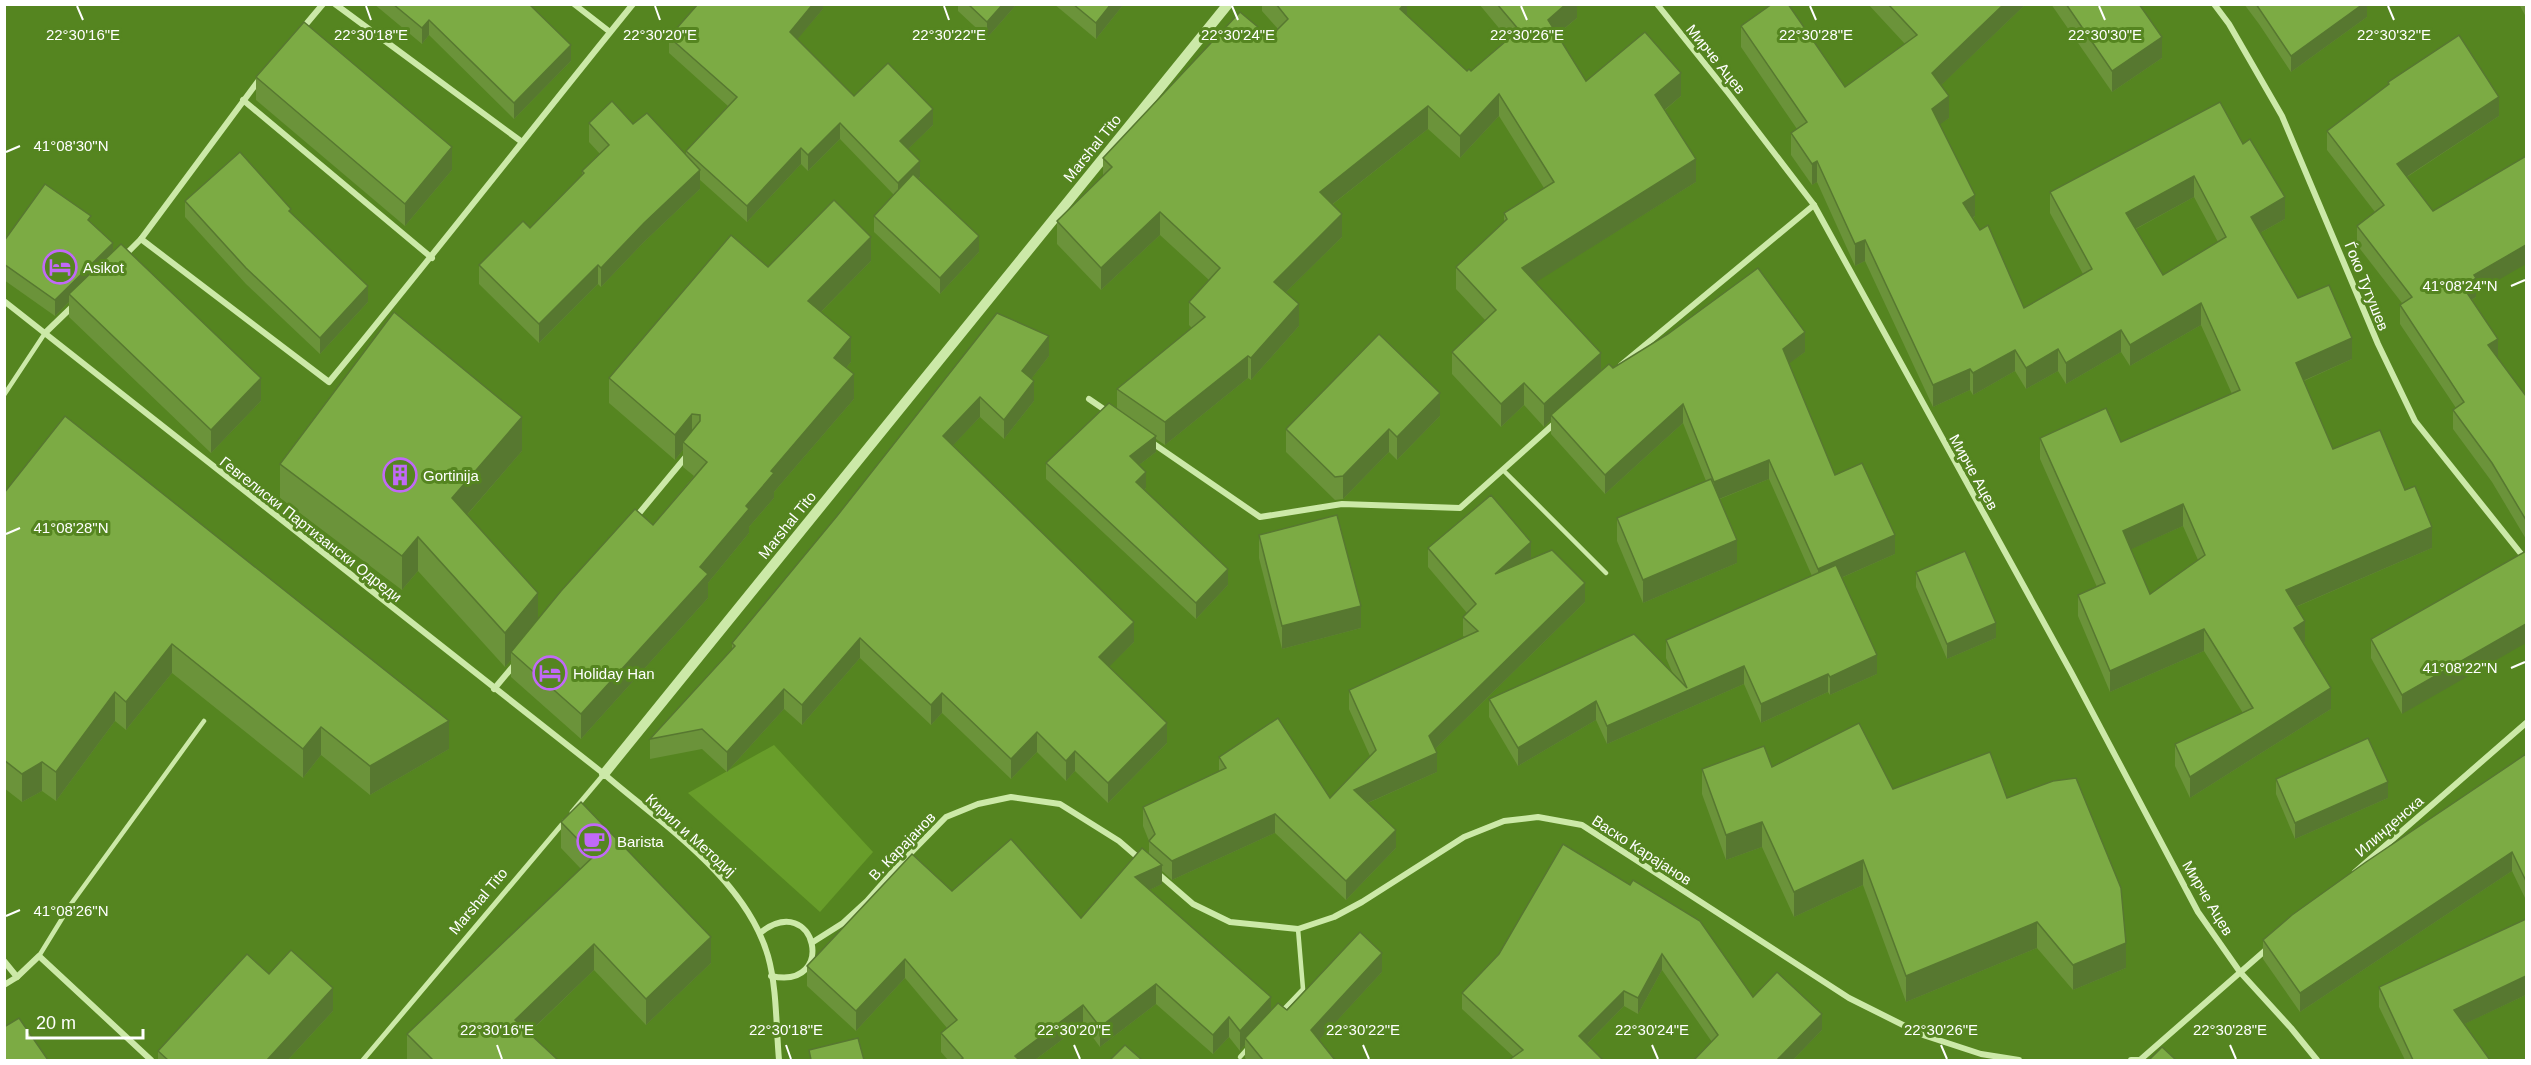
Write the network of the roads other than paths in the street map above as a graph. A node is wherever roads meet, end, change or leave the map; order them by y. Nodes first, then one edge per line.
1 (323, 4) edge
2 (335, 4) edge
3 (574, 4) edge
4 (633, 4) edge
5 (1228, 4) edge
6 (1657, 4) edge
7 (2214, 4) edge
8 (610, 32) junction
9 (294, 39) edge
10 (264, 74) edge
11 (243, 100) junction
12 (522, 142) junction
13 (1814, 205) junction
14 (141, 239) junction
15 (432, 258) junction
16 (117, 263) edge
17 (4, 301) edge
18 (77, 302) edge
19 (45, 333) junction
20 (1616, 369) edge
21 (4, 395) edge
22 (1089, 399) dead end
23 (1564, 416) edge
24 (1118, 418) edge
25 (1146, 438) edge
26 (696, 443) edge
27 (1503, 470) junction
28 (629, 525) edge
29 (2526, 560) edge
30 (1606, 573) dead end
31 (517, 661) edge
32 (494, 689) junction
33 (204, 721) dead end
34 (2526, 723) edge
35 (604, 774) junction
36 (1144, 862) edge
37 (1152, 869) edge
38 (2348, 877) edge
39 (1298, 929) junction
40 (760, 933) junction
41 (2276, 940) edge
42 (813, 942) junction
43 (39, 956) junction
44 (4, 961) edge
45 (2240, 972) junction
46 (17, 976) junction
47 (771, 976) junction
48 (4, 986) edge
49 (1279, 1014) edge
50 (1256, 1040) edge
51 (1240, 1058) dead end
52 (151, 1060) edge
53 (363, 1060) edge
54 (779, 1060) edge
55 (2019, 1060) edge
56 (2131, 1060) edge
57 (2140, 1060) edge
58 (2317, 1060) edge

1 - 9 street
2 - 12 street
3 - 8 street
4 - 8 street
5 - 35 street, Marshal Tito
6 - 13 street, Мирче Ацев
7 - 29 street, Ѓоко Тутушев
8 - 12 street
10 - 11 street
11 - 14 street
11 - 15 street
12 - 15 street
13 - 20 street
13 - 45 street, Мирче Ацев
14 - 15 street
14 - 16 street
17 - 19 street, Гевгелиски Партизански Одреди
18 - 19 street
19 - 21 lane
19 - 32 street, Гевгелиски Партизански Одреди
22 - 24 street
23 - 27 street
25 - 27 street
26 - 28 street
27 - 30 lane
31 - 32 street
32 - 35 street, Гевгелиски Партизански Одреди
33 - 43 lane
34 - 38 street, Илинденска
35 - 40 street, Кирил и Методиј
35 - 53 street, Marshal Tito
36 - 42 street, В. Карајанов
37 - 39 street, Вaско Карајанов
39 - 49 lane
39 - 55 street, Вaско Карајанов
40 - 42 street
40 - 47 street, Кирил и Методиј
41 - 45 street
42 - 47 street
43 - 46 street
43 - 52 street
44 - 46 street
45 - 57 street
45 - 58 street, Мирче Ацев
46 - 48 street
47 - 54 street, Кирил и Методиј
50 - 51 lane
56 - 57 street

